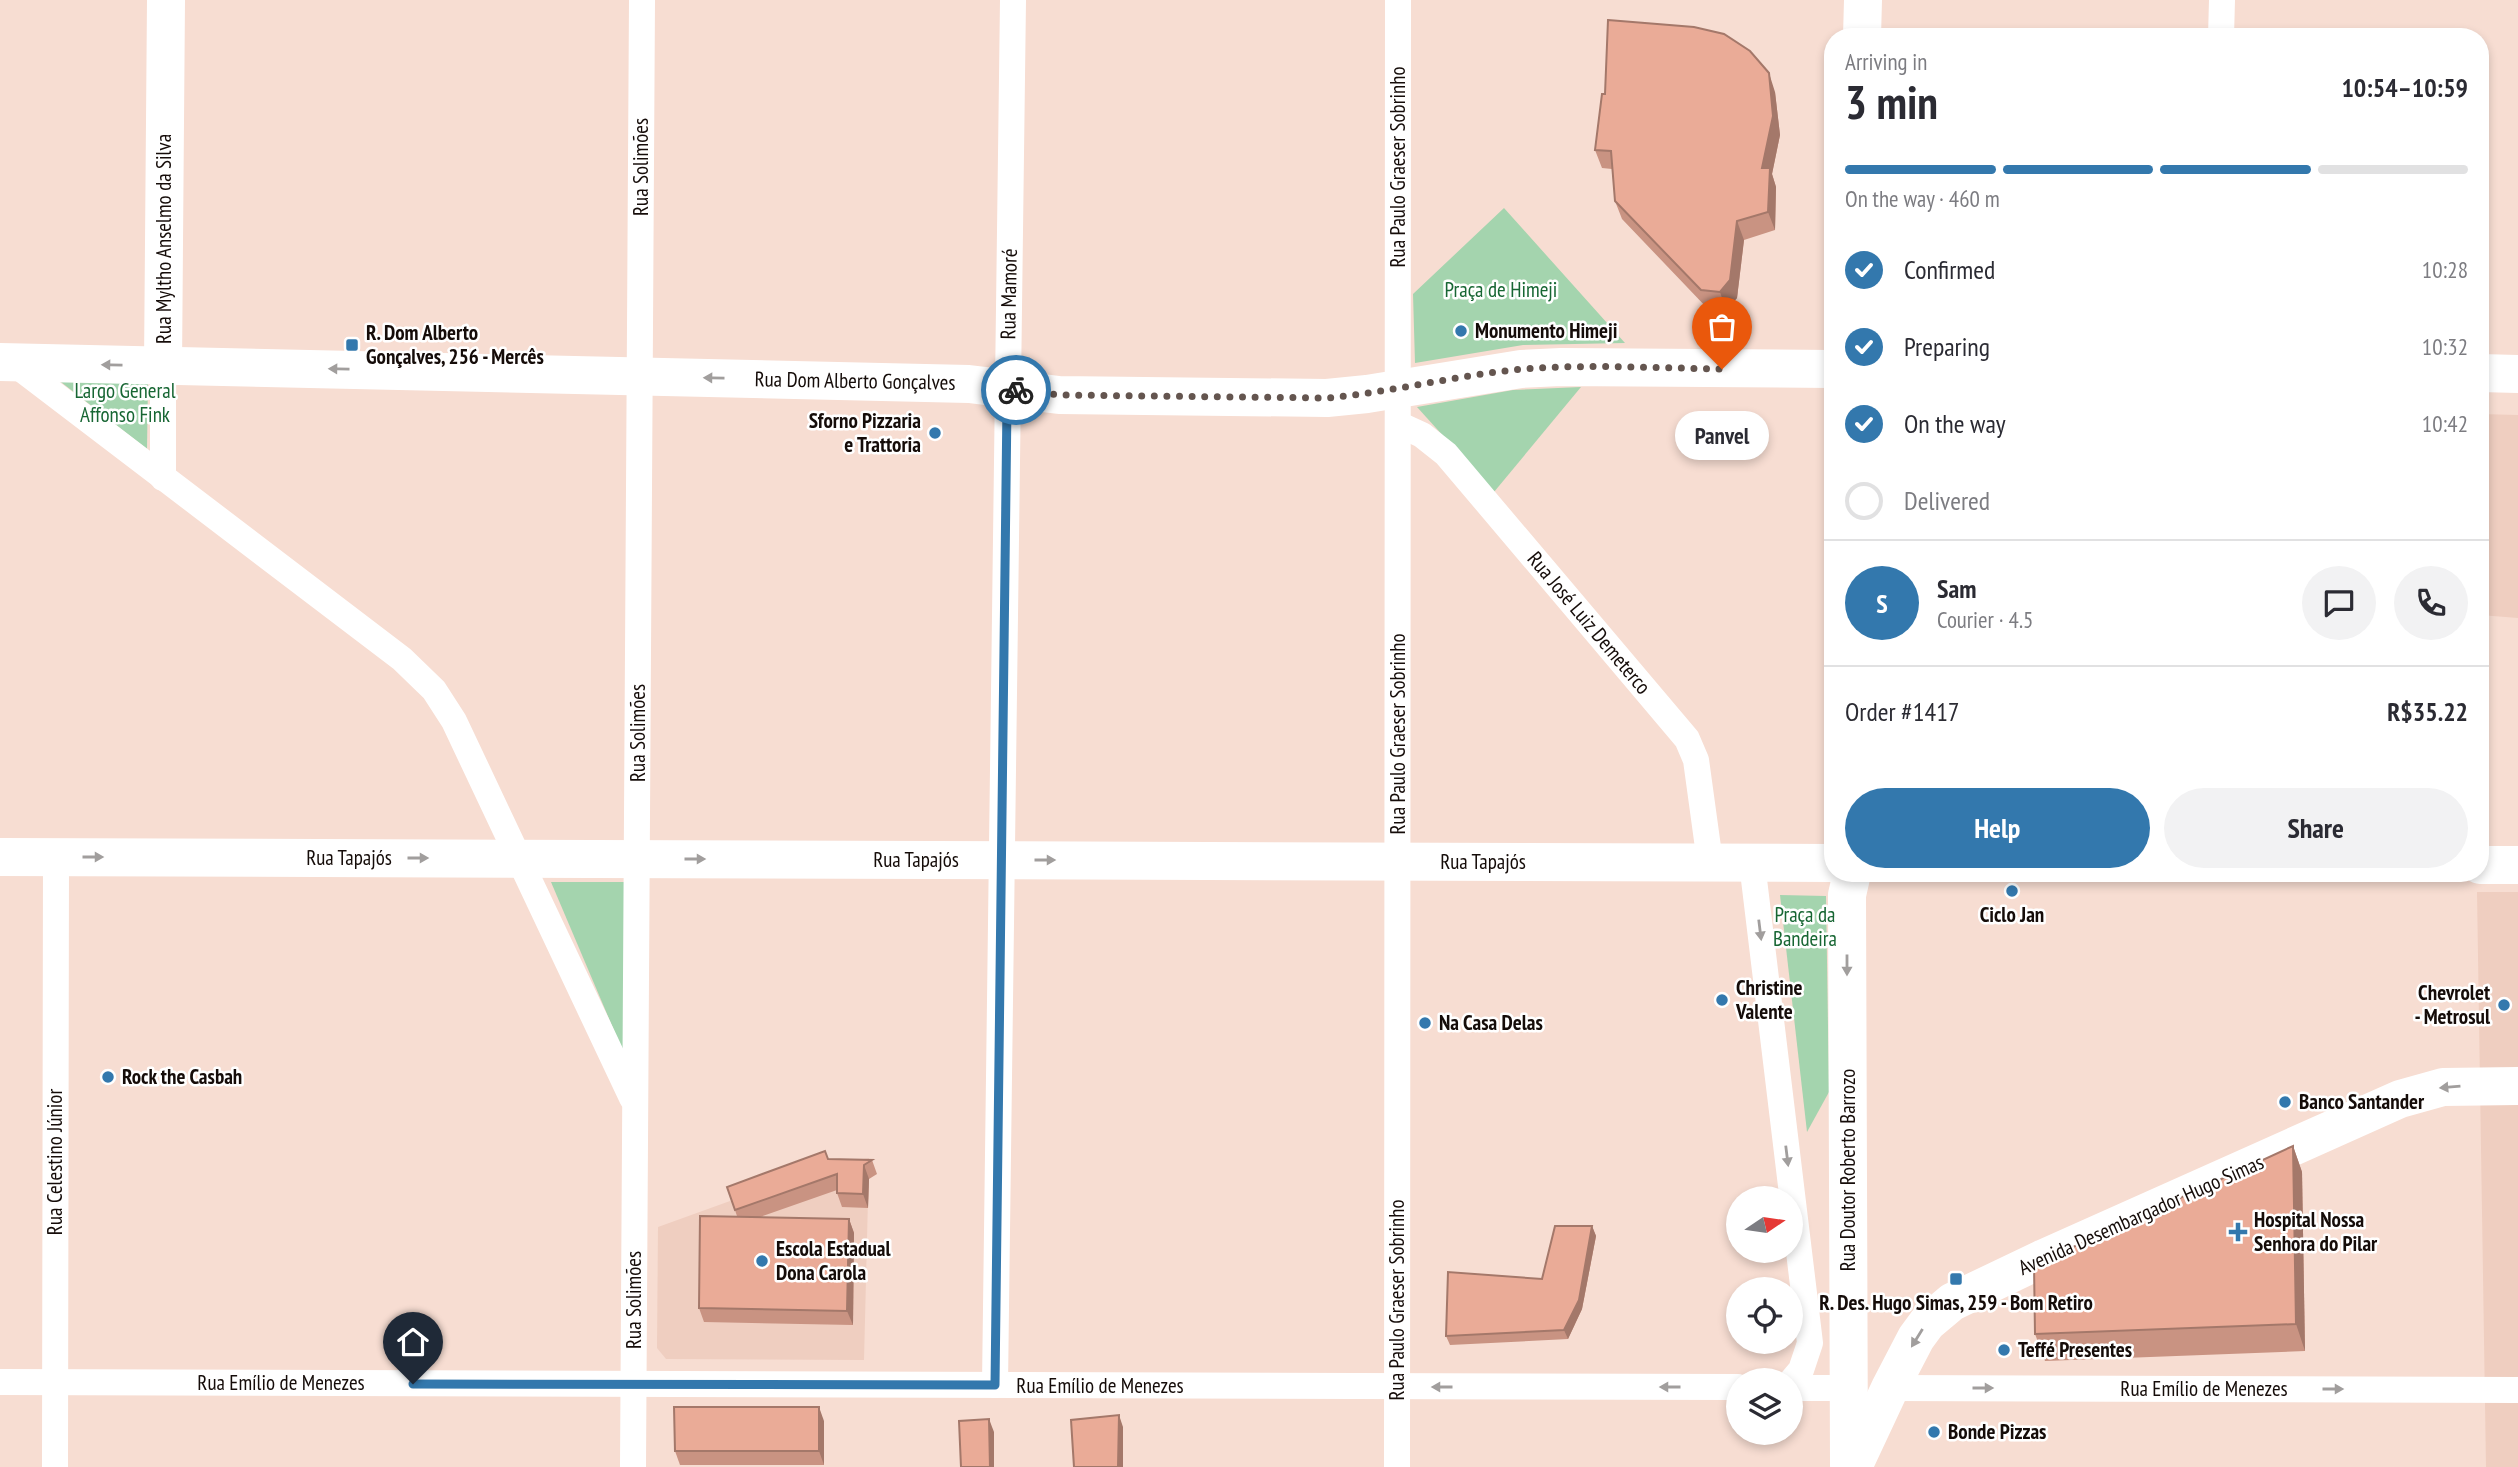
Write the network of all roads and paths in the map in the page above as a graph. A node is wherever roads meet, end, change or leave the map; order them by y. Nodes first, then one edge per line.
1 (166, 0) edge
2 (642, 0) edge
3 (1013, 0) edge
4 (1398, 0) edge
5 (1863, 0) edge
6 (2222, 0) edge
7 (1862, 28) edge
8 (2221, 28) edge
9 (6, 362) edge
10 (163, 366) junction
11 (1824, 369) edge
12 (2489, 373) edge
13 (2518, 374) edge
14 (640, 376) junction
15 (1008, 390) junction
16 (1398, 406) junction
17 (163, 478) junction
18 (0, 857) edge
19 (56, 857) junction
20 (520, 859) junction
21 (637, 859) junction
22 (1002, 860) junction
23 (1398, 862) junction
24 (1710, 862) junction
25 (1752, 863) junction
26 (1824, 863) edge
27 (2489, 865) edge
28 (2518, 865) edge
29 (1850, 882) edge
30 (2518, 1086) edge
31 (635, 1104) junction
32 (1849, 1341) junction
33 (1802, 1368) edge
34 (0, 1382) edge
35 (54, 1382) junction
36 (634, 1384) junction
37 (995, 1385) junction
38 (1398, 1386) junction
39 (1803, 1386) edge
40 (1726, 1387) edge
41 (1849, 1388) junction
42 (1890, 1388) junction
43 (2518, 1390) edge
44 (55, 1467) edge
45 (633, 1467) edge
46 (1397, 1467) edge
47 (1851, 1467) edge

1 - 10 main road, Rua Myltho Anselmo da Silva
2 - 14 street, Rua Solimões
3 - 15 street, Rua Mamoré
4 - 16 street, Rua Paulo Graeser Sobrinho
5 - 7 main road
6 - 8 street
10 -> 9 main road, Rua Dom Alberto Gonçalves
9 - 17 street
14 -> 10 main road, Rua Dom Alberto Gonçalves
10 - 17 street, Rua Myltho Anselmo da Silva
11 - 16 main road, Rua Dom Alberto Gonçalves
12 - 13 main road
15 -> 14 main road, Rua Dom Alberto Gonçalves
14 - 21 street, Rua Solimões
15 - 16 main road, Rua Dom Alberto Gonçalves
15 - 22 street, Rua Mamoré
16 - 23 street, Rua Paulo Graeser Sobrinho
16 - 24 street, Rua José Luiz Demeterco
17 - 20 street
18 - 19 main road, Rua Tapajós
19 -> 20 main road, Rua Tapajós
19 - 35 street, Rua Celestino Júnior
20 - 21 main road, Rua Tapajós
20 - 31 street
21 -> 22 main road, Rua Tapajós
21 - 31 street, Rua Solimões
22 -> 23 main road, Rua Tapajós
22 - 37 street, Rua Mamoré
23 - 24 main road, Rua Tapajós
23 - 38 street, Rua Paulo Graeser Sobrinho
24 - 25 main road, Rua Tapajós
25 - 26 main road, Rua Tapajós
25 -> 33 street
27 - 28 main road
29 -> 32 main road, Rua Doutor Roberto Barrozo
30 -> 42 main road, Avenida Desembargador Hugo Simas
31 - 36 street, Rua Solimões
32 - 41 main road, Rua Doutor Roberto Barrozo
32 - 42 main road
34 - 35 street, Rua Emílio de Menezes
35 - 36 street, Rua Emílio de Menezes
35 - 44 street, Rua Celestino Júnior
36 - 37 street, Rua Emílio de Menezes
36 - 45 street, Rua Solimões
37 - 38 street, Rua Emílio de Menezes
40 -> 38 street, Rua Emílio de Menezes
38 - 46 street, Rua Paulo Graeser Sobrinho
39 - 41 street
41 - 47 main road, Rua Doutor Roberto Barrozo
42 -> 43 street, Rua Emílio de Menezes
42 - 47 main road, Avenida Desembargador Hugo Simas

